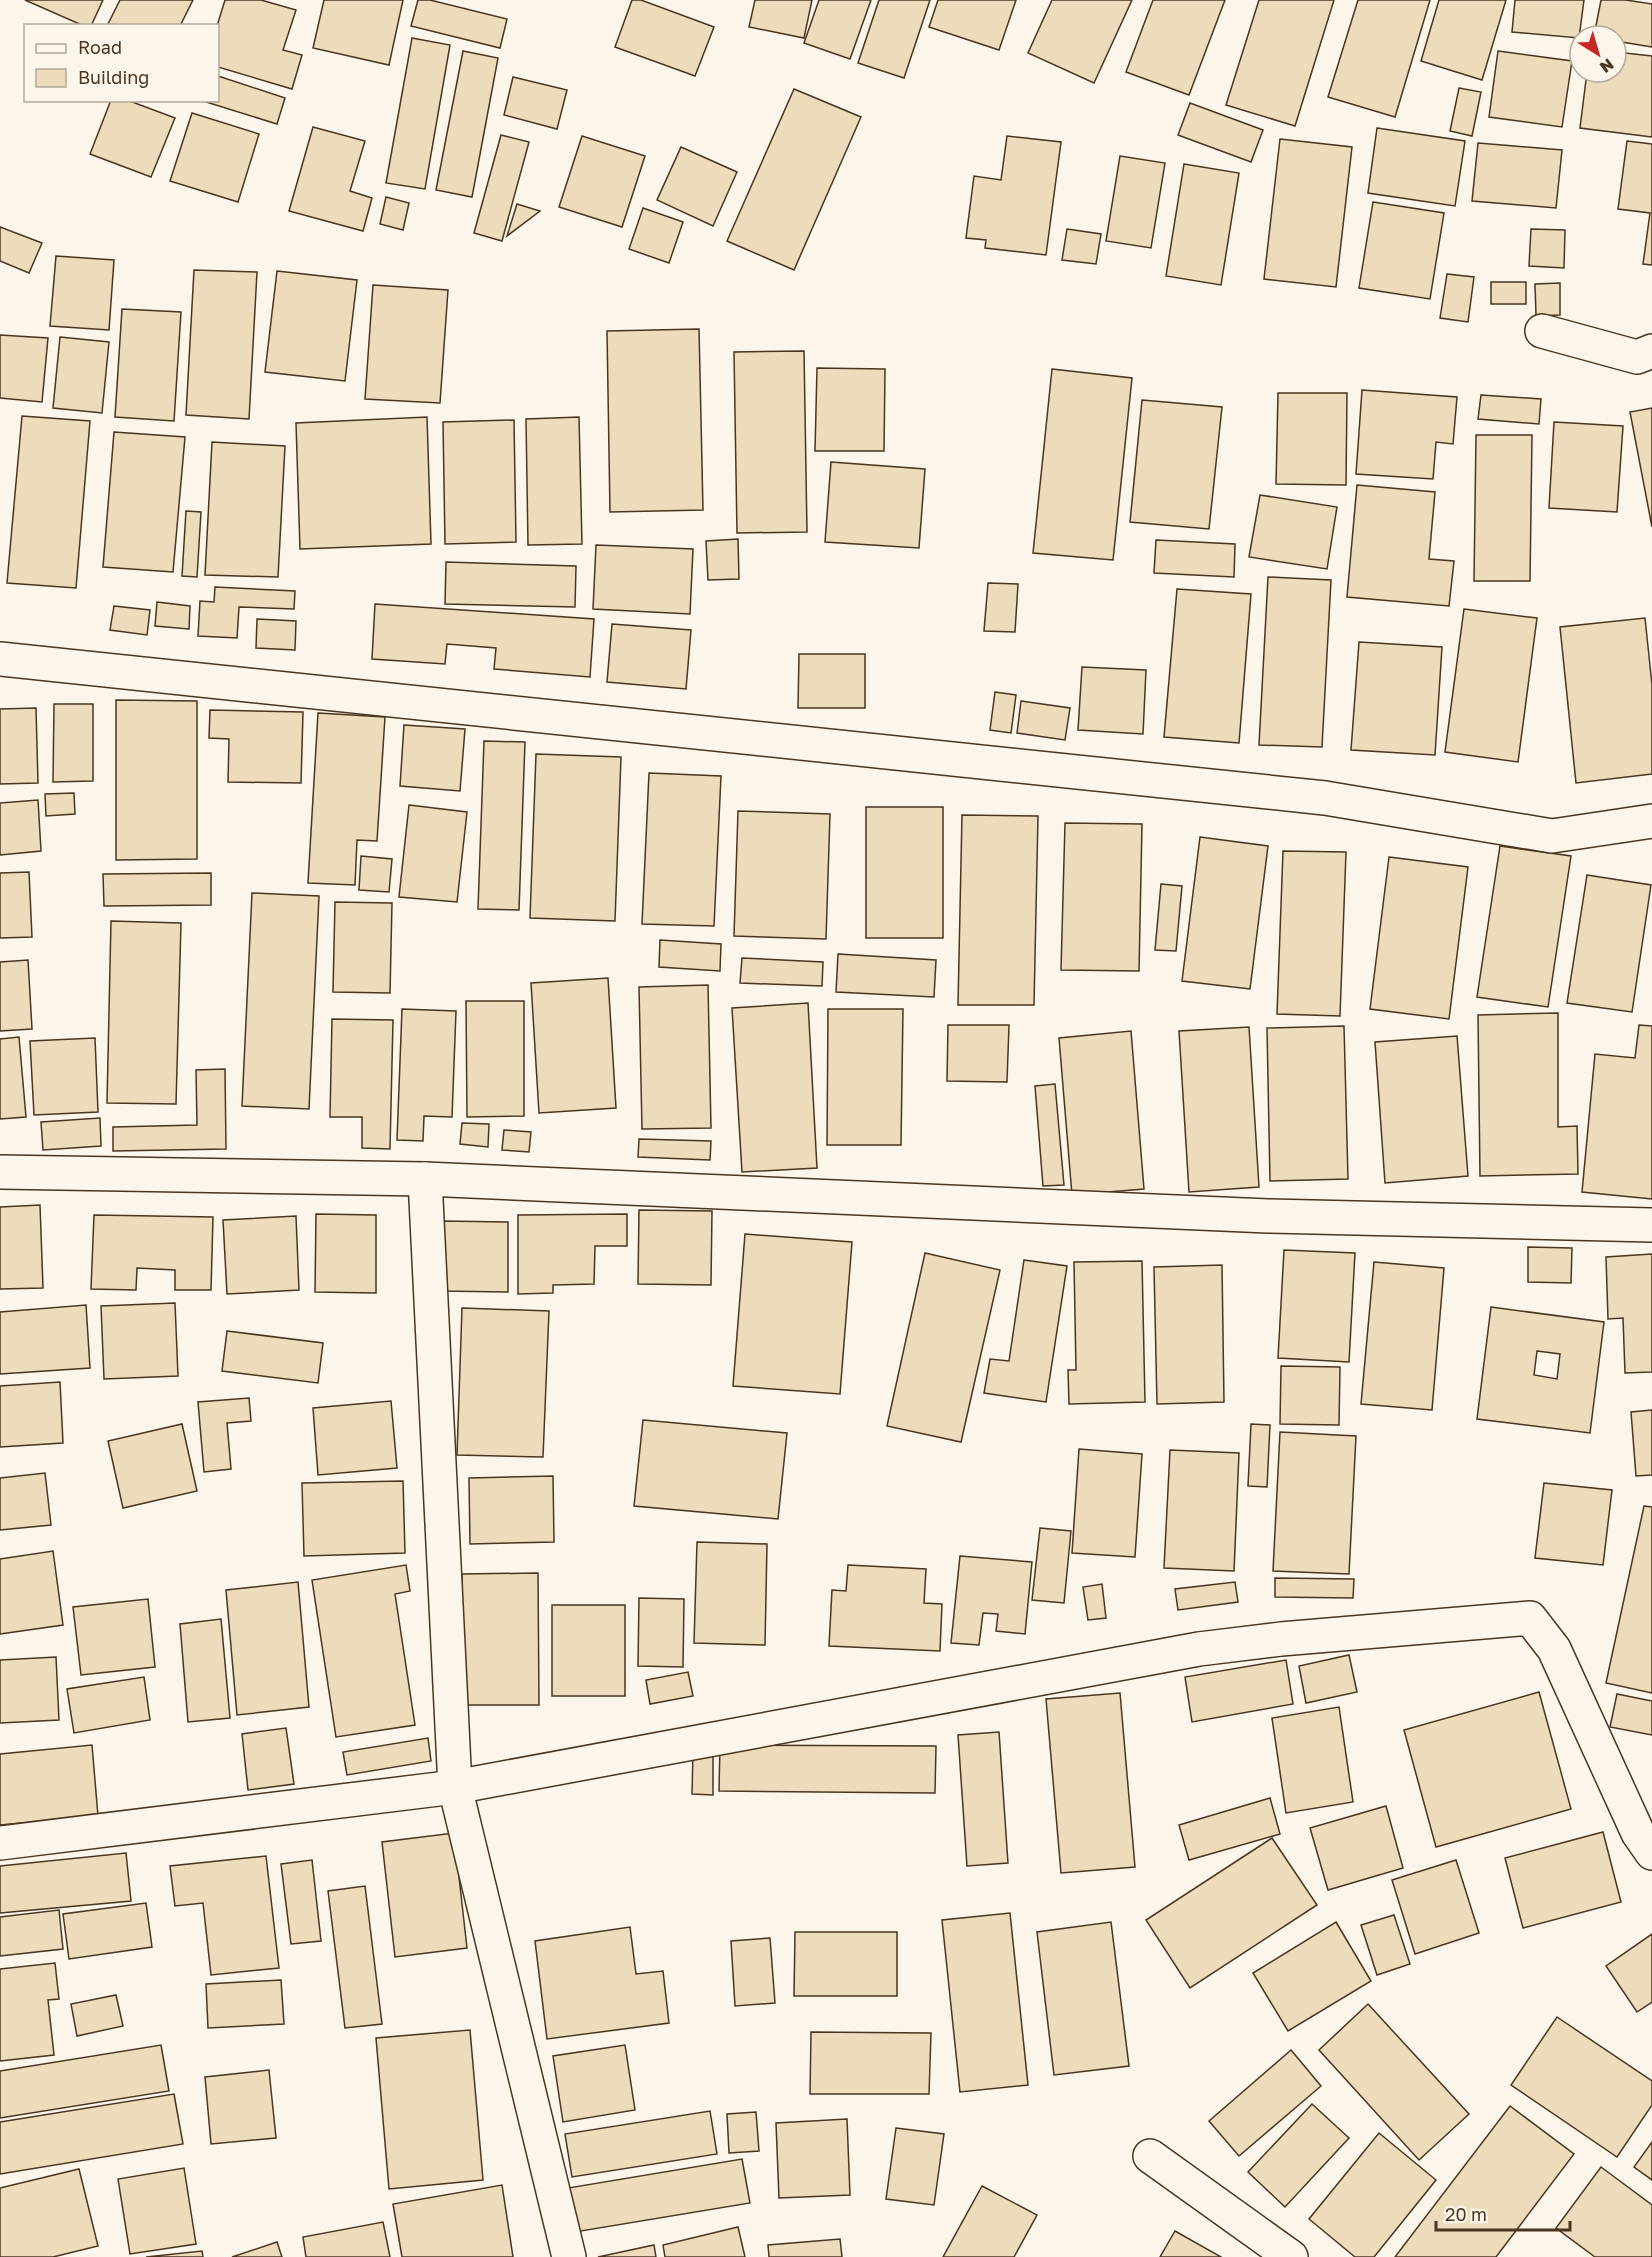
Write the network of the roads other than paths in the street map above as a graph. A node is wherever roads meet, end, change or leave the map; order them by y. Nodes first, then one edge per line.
1 (1542, 331) dead end
2 (1652, 351) edge
3 (0, 658) edge
4 (1652, 821) edge
5 (0, 1172) edge
6 (425, 1179) junction
7 (1652, 1226) edge
8 (455, 1787) junction
9 (0, 1843) edge
10 (1652, 1853) edge
11 (1150, 2156) dead end
12 (569, 2257) edge
13 (1291, 2257) edge

1 - 2 street
3 - 4 street
5 - 6 street
6 - 7 street
6 - 8 street
8 - 9 street
8 - 10 street
8 - 12 street
11 - 13 street

